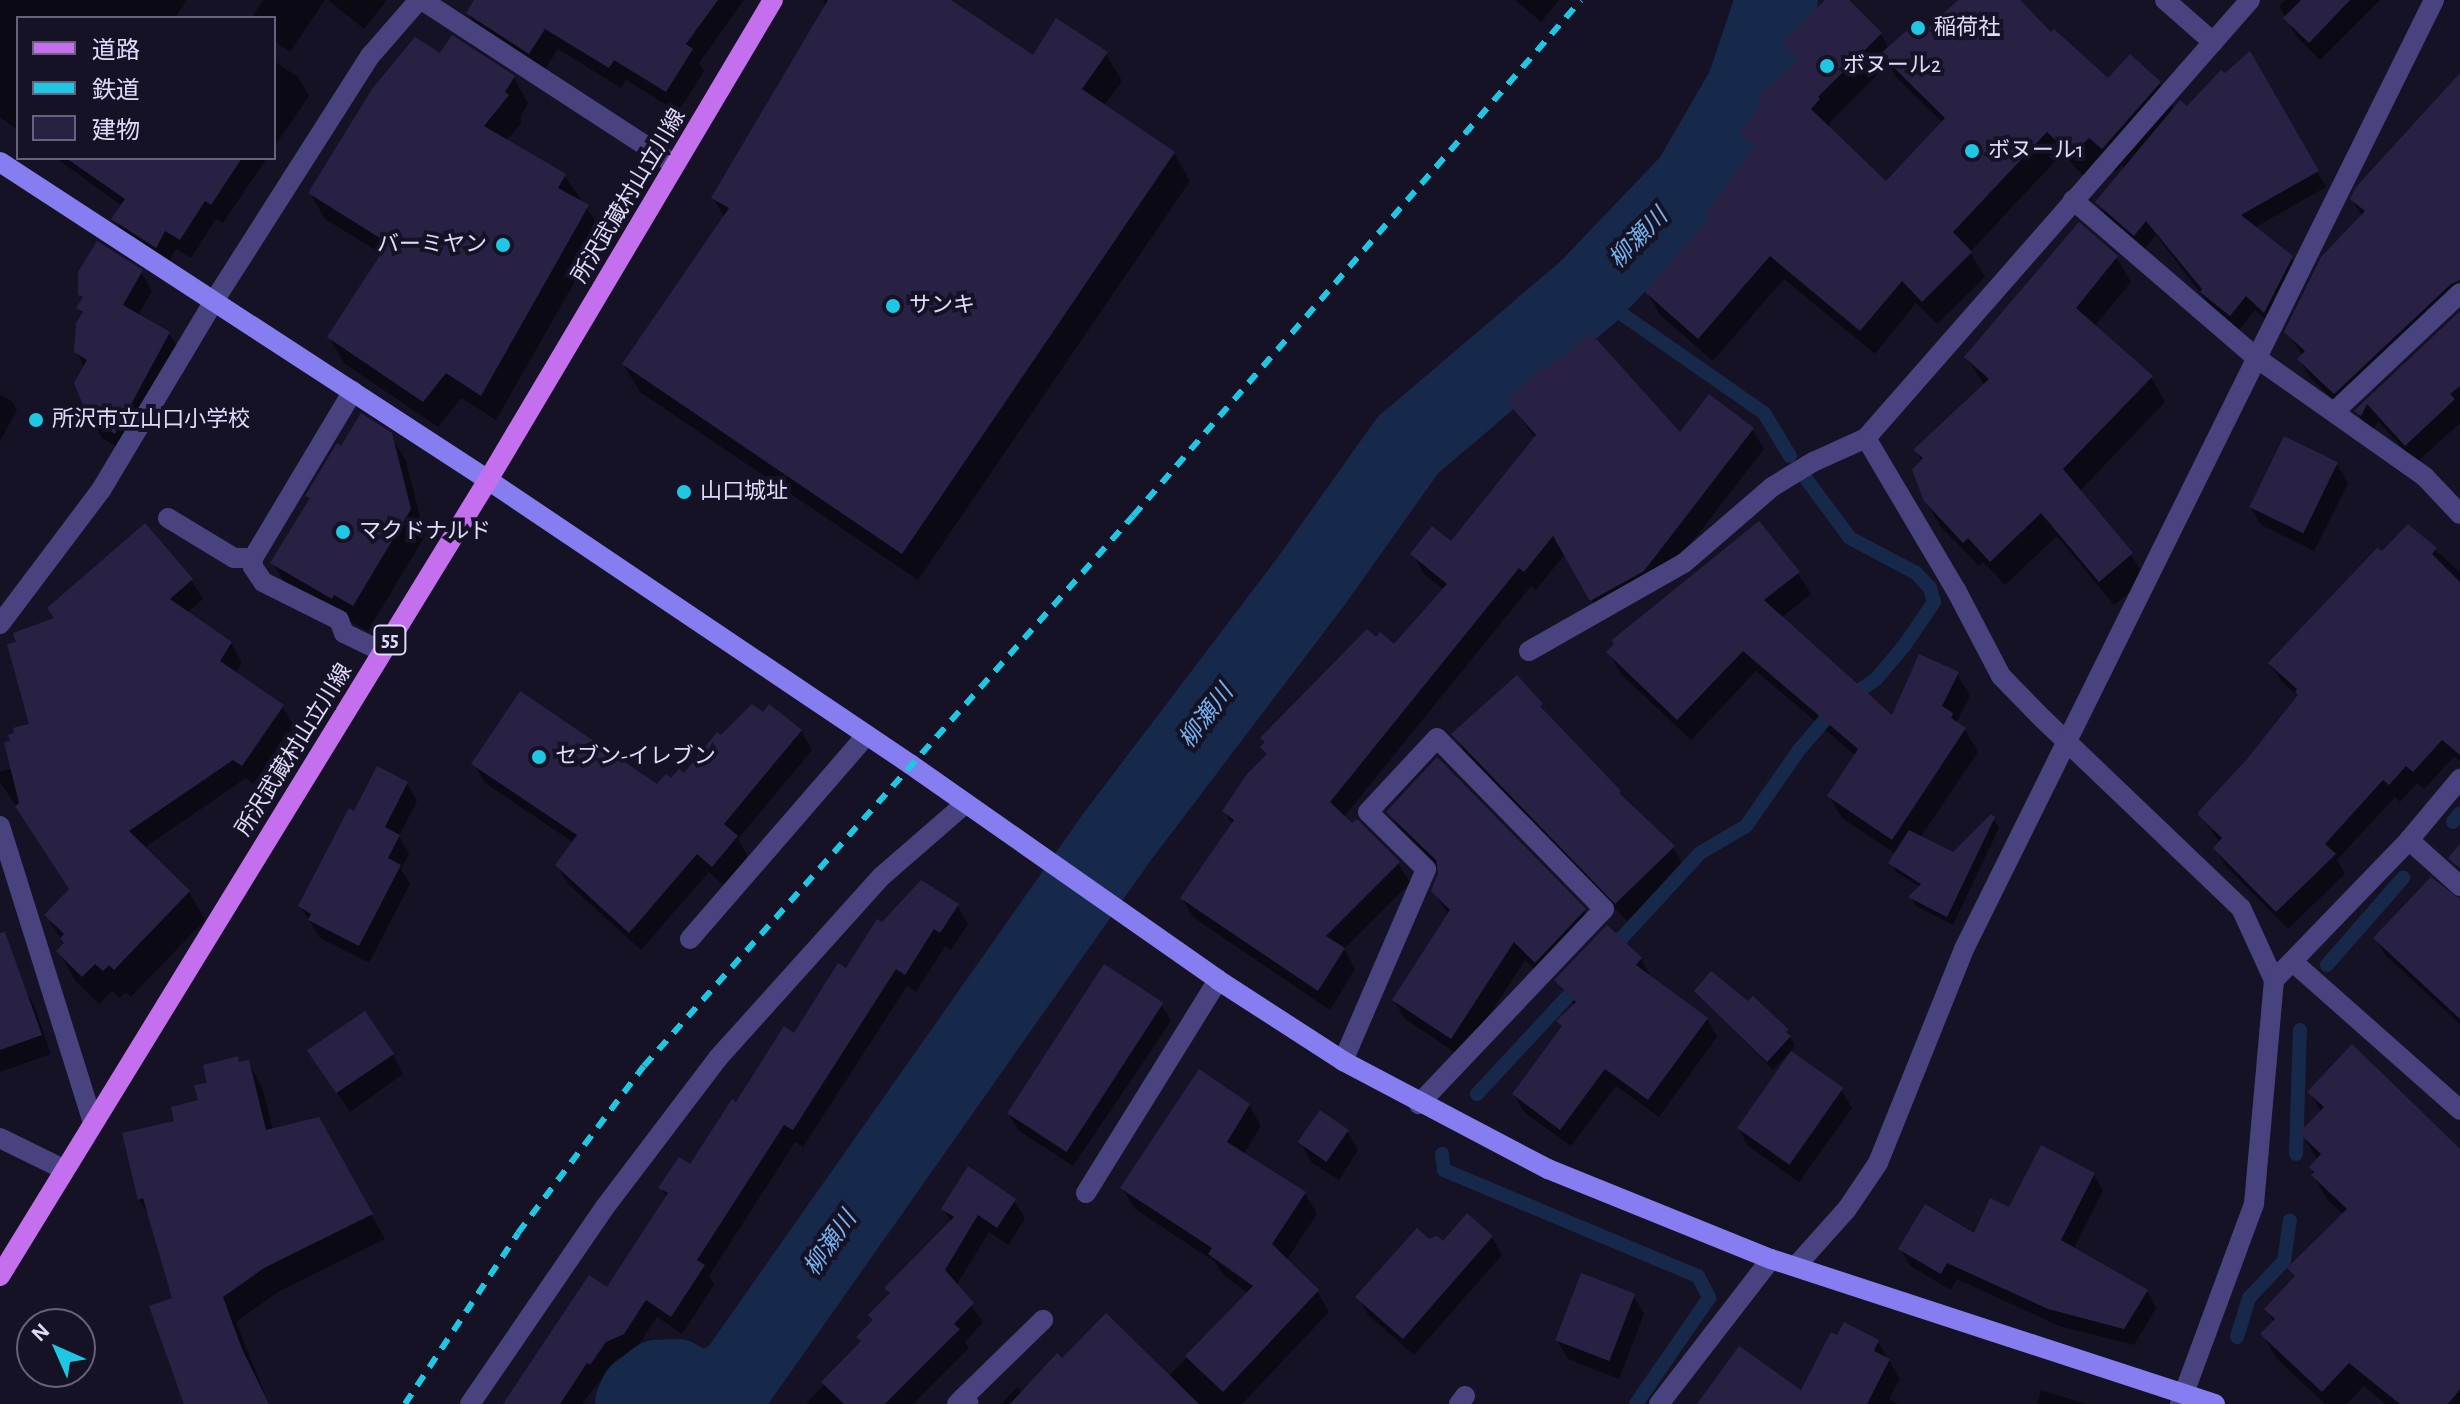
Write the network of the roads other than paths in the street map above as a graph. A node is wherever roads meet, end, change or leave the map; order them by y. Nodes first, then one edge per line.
1 (420, 0) edge
2 (773, 0) edge
3 (2165, 0) edge
4 (2250, 0) edge
5 (2434, 0) edge
6 (2213, 42) junction
7 (0, 162) edge
8 (675, 165) junction
9 (2073, 200) junction
10 (2460, 293) edge
11 (214, 301) junction
12 (2258, 359) junction
13 (353, 391) junction
14 (2335, 411) junction
15 (1866, 438) junction
16 (488, 480) junction
17 (2460, 514) edge
18 (168, 518) dead end
19 (253, 558) junction
20 (0, 624) edge
21 (1529, 651) dead end
22 (383, 652) junction
23 (867, 735) junction
24 (2069, 743) junction
25 (2460, 779) edge
26 (966, 803) junction
27 (0, 826) edge
28 (2409, 840) junction
29 (2460, 886) edge
30 (690, 939) dead end
31 (2293, 962) junction
32 (1218, 980) junction
33 (2274, 980) junction
34 (1343, 1061) junction
35 (1419, 1104) junction
36 (2460, 1110) edge
37 (93, 1123) junction
38 (0, 1138) edge
39 (65, 1170) junction
40 (1086, 1193) dead end
41 (1771, 1259) junction
42 (1796, 1266) junction
43 (0, 1276) edge
44 (1043, 1320) dead end
45 (2181, 1398) edge
46 (963, 1402) edge
47 (470, 1404) edge
48 (1659, 1404) edge
49 (2215, 1404) edge

1 - 8 street
1 - 11 street
2 - 8 main road, 所沢武蔵村山立川線 / 55
3 - 6 street
4 - 6 street
5 - 12 street
6 - 9 street
7 - 11 street
8 - 16 main road, 所沢武蔵村山立川線 / 55
9 - 12 street
9 - 15 street
10 - 14 street
11 - 13 street
11 - 20 street
12 - 14 street
12 - 24 street
13 - 16 street
13 - 19 street
14 - 17 street
15 - 21 street
15 - 24 street
16 - 22 main road, 所沢武蔵村山立川線 / 55
16 - 23 street
18 - 19 street
19 - 22 street
22 - 37 main road, 所沢武蔵村山立川線 / 55
23 - 26 street
23 - 30 street
24 - 33 street
24 - 42 street
25 - 28 street
26 - 32 street
26 - 47 street
27 - 37 street
28 - 29 street
28 - 31 street
31 - 33 street
31 - 36 street
32 - 34 street
32 - 40 street
33 - 45 street
34 - 35 street
34 - 35 street
35 - 41 street
37 - 39 main road, 所沢武蔵村山立川線 / 55
38 - 39 street
39 - 43 main road, 所沢武蔵村山立川線 / 55
41 - 42 street
41 - 48 street
42 - 45 street
44 - 46 street
45 - 49 street

